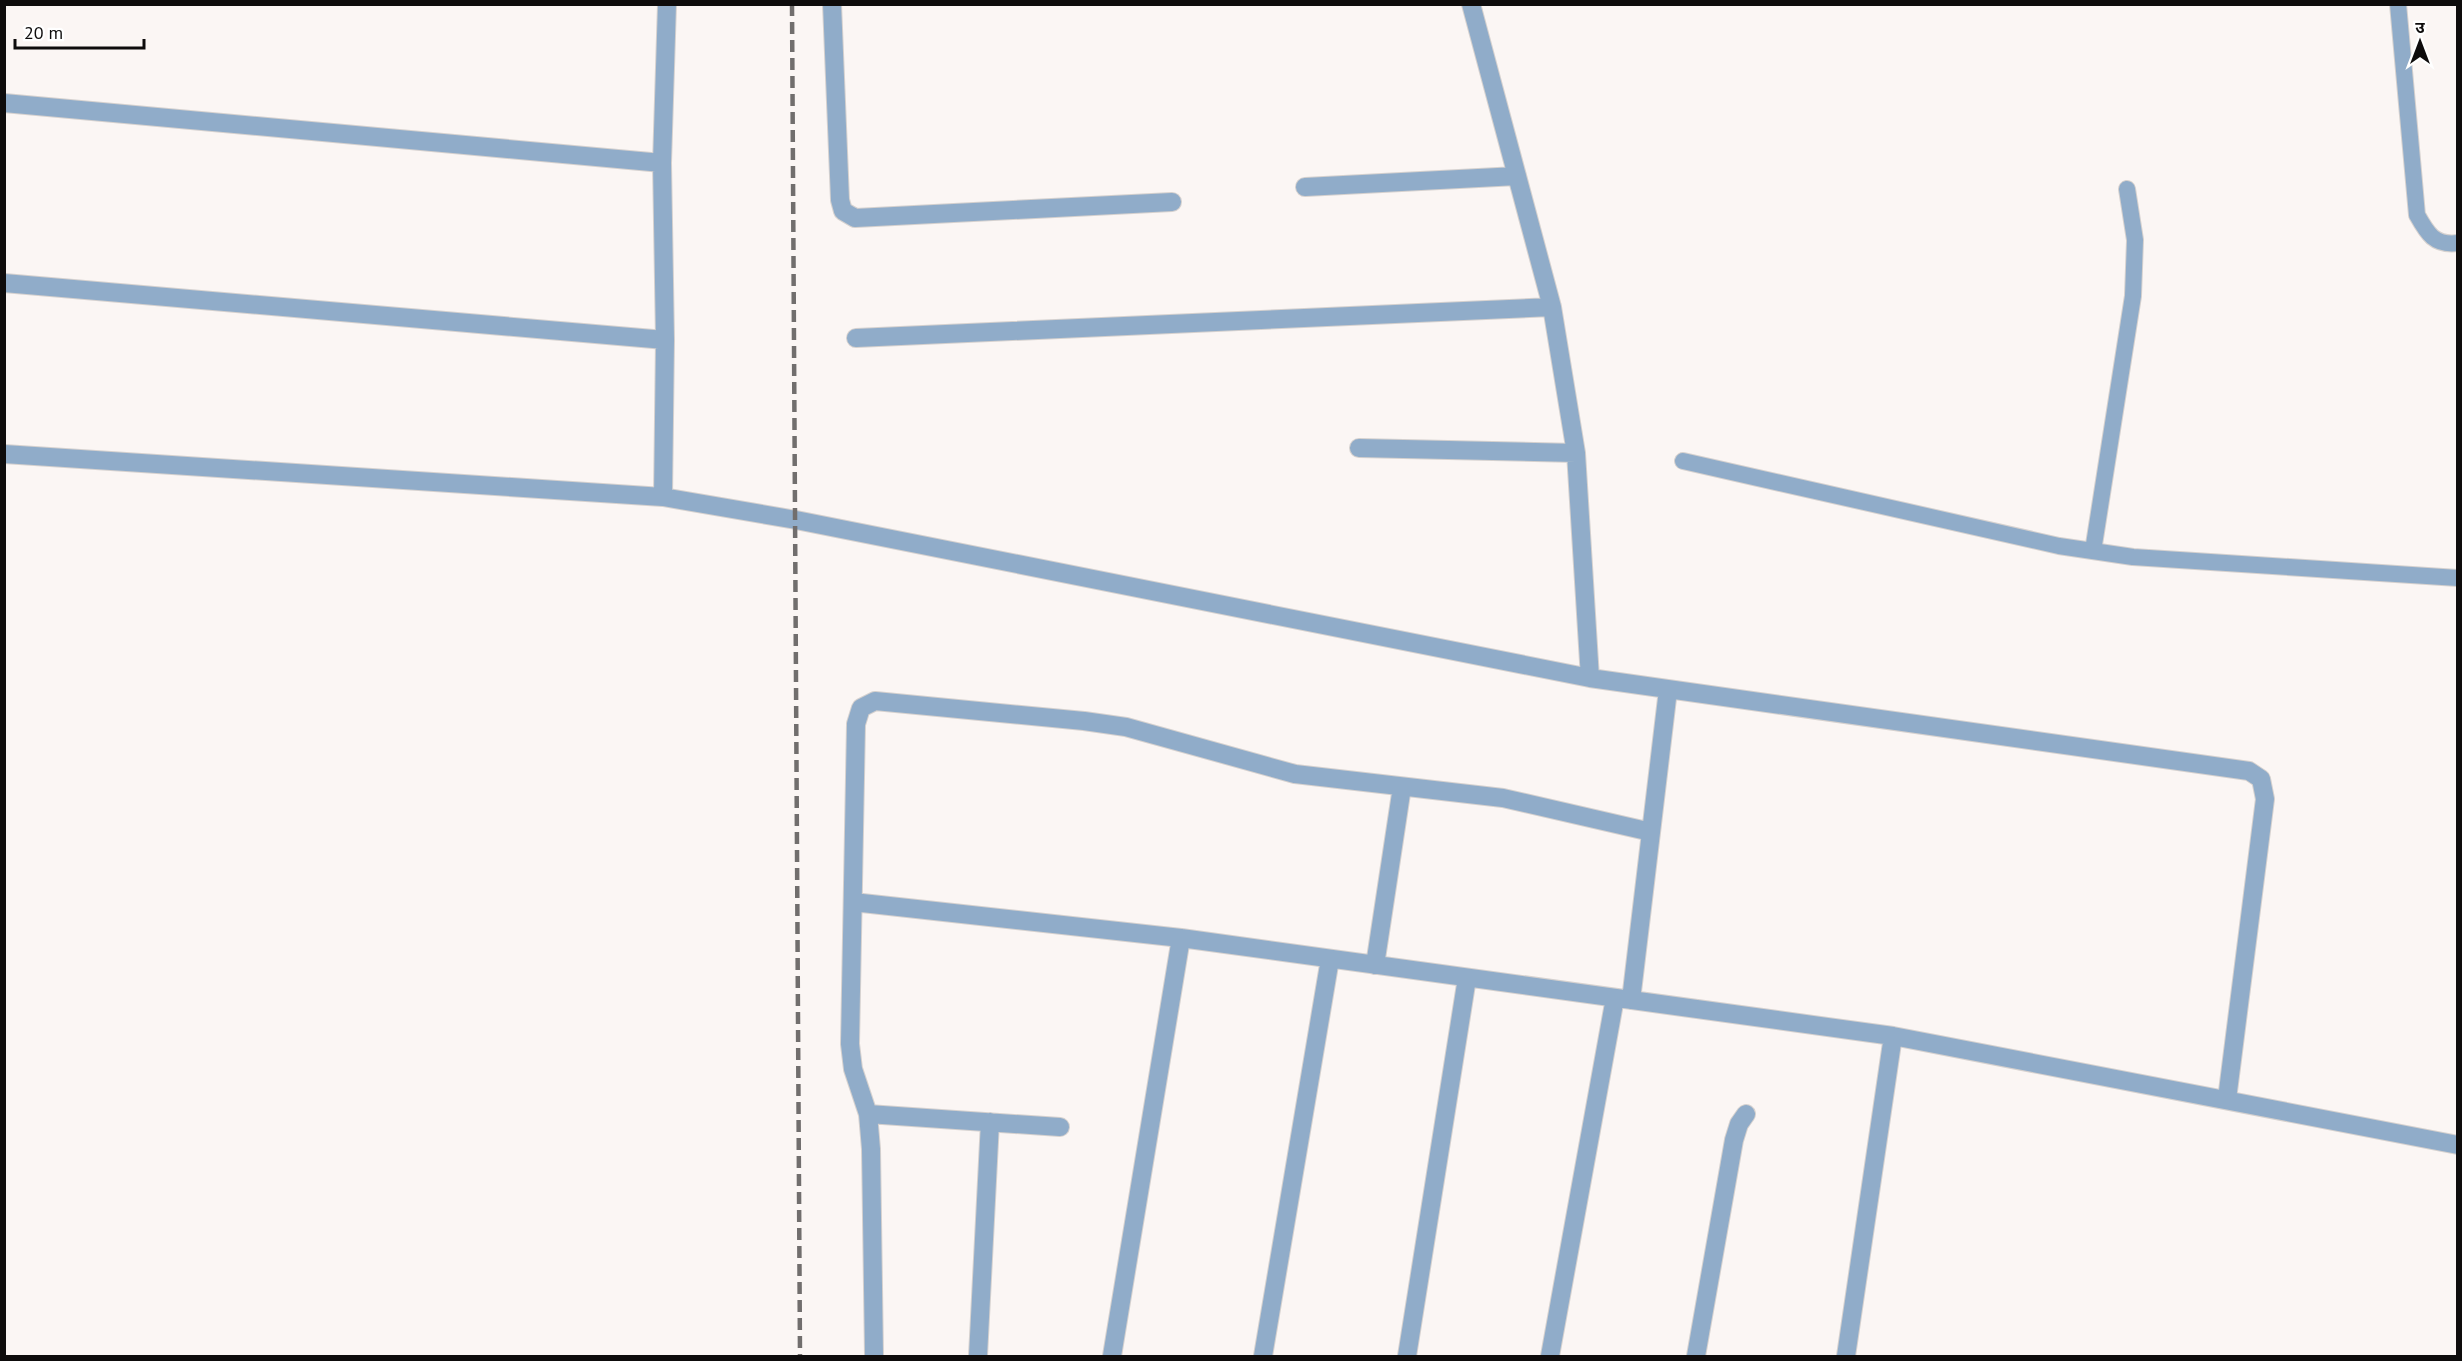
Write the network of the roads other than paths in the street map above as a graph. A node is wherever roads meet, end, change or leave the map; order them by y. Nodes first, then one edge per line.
1 (668, 4) edge
2 (832, 4) edge
3 (1471, 4) edge
4 (2398, 4) edge
5 (4, 103) edge
6 (662, 163) junction
7 (1517, 176) junction
8 (1305, 187) dead end
9 (2127, 189) dead end
10 (1172, 202) dead end
11 (2457, 243) edge
12 (4, 283) edge
13 (1552, 307) junction
14 (856, 338) dead end
15 (665, 340) junction
16 (1359, 448) dead end
17 (1576, 453) junction
18 (4, 454) edge
19 (1683, 461) dead end
20 (663, 497) junction
21 (2093, 551) junction
22 (2457, 578) edge
23 (1590, 678) junction
24 (1668, 690) junction
25 (1402, 787) junction
26 (1651, 832) junction
27 (853, 902) junction
28 (1181, 938) junction
29 (1330, 959) junction
30 (1375, 965) junction
31 (1467, 978) junction
32 (1623, 999) junction
33 (1893, 1036) junction
34 (2227, 1100) junction
35 (868, 1114) junction
36 (1746, 1114) dead end
37 (990, 1122) junction
38 (1060, 1127) dead end
39 (2457, 1145) edge
40 (874, 1356) edge
41 (978, 1356) edge
42 (1112, 1356) edge
43 (1263, 1356) edge
44 (1407, 1356) edge
45 (1550, 1356) edge
46 (1696, 1356) edge
47 (1846, 1356) edge

1 - 6 street
2 - 10 street
3 - 7 street
4 - 11 lane
5 - 6 street
6 - 15 street
7 - 8 street
7 - 13 street
9 - 21 lane
12 - 15 street
13 - 14 street
13 - 17 street
15 - 20 street
16 - 17 street
17 - 23 street
18 - 20 street
19 - 21 lane
20 - 23 street
21 - 22 lane
23 - 24 street
24 - 26 street
24 - 34 street
25 - 26 street
25 - 27 street
25 - 30 street
26 - 32 street
27 - 28 street
27 - 35 street
28 - 29 street
28 - 42 street
29 - 30 street
29 - 43 street
30 - 31 street
31 - 32 street
31 - 44 street
32 - 33 street
32 - 45 street
33 - 34 street
33 - 47 street
34 - 39 street
35 - 37 street
35 - 40 street
36 - 46 street
37 - 38 street
37 - 41 street

